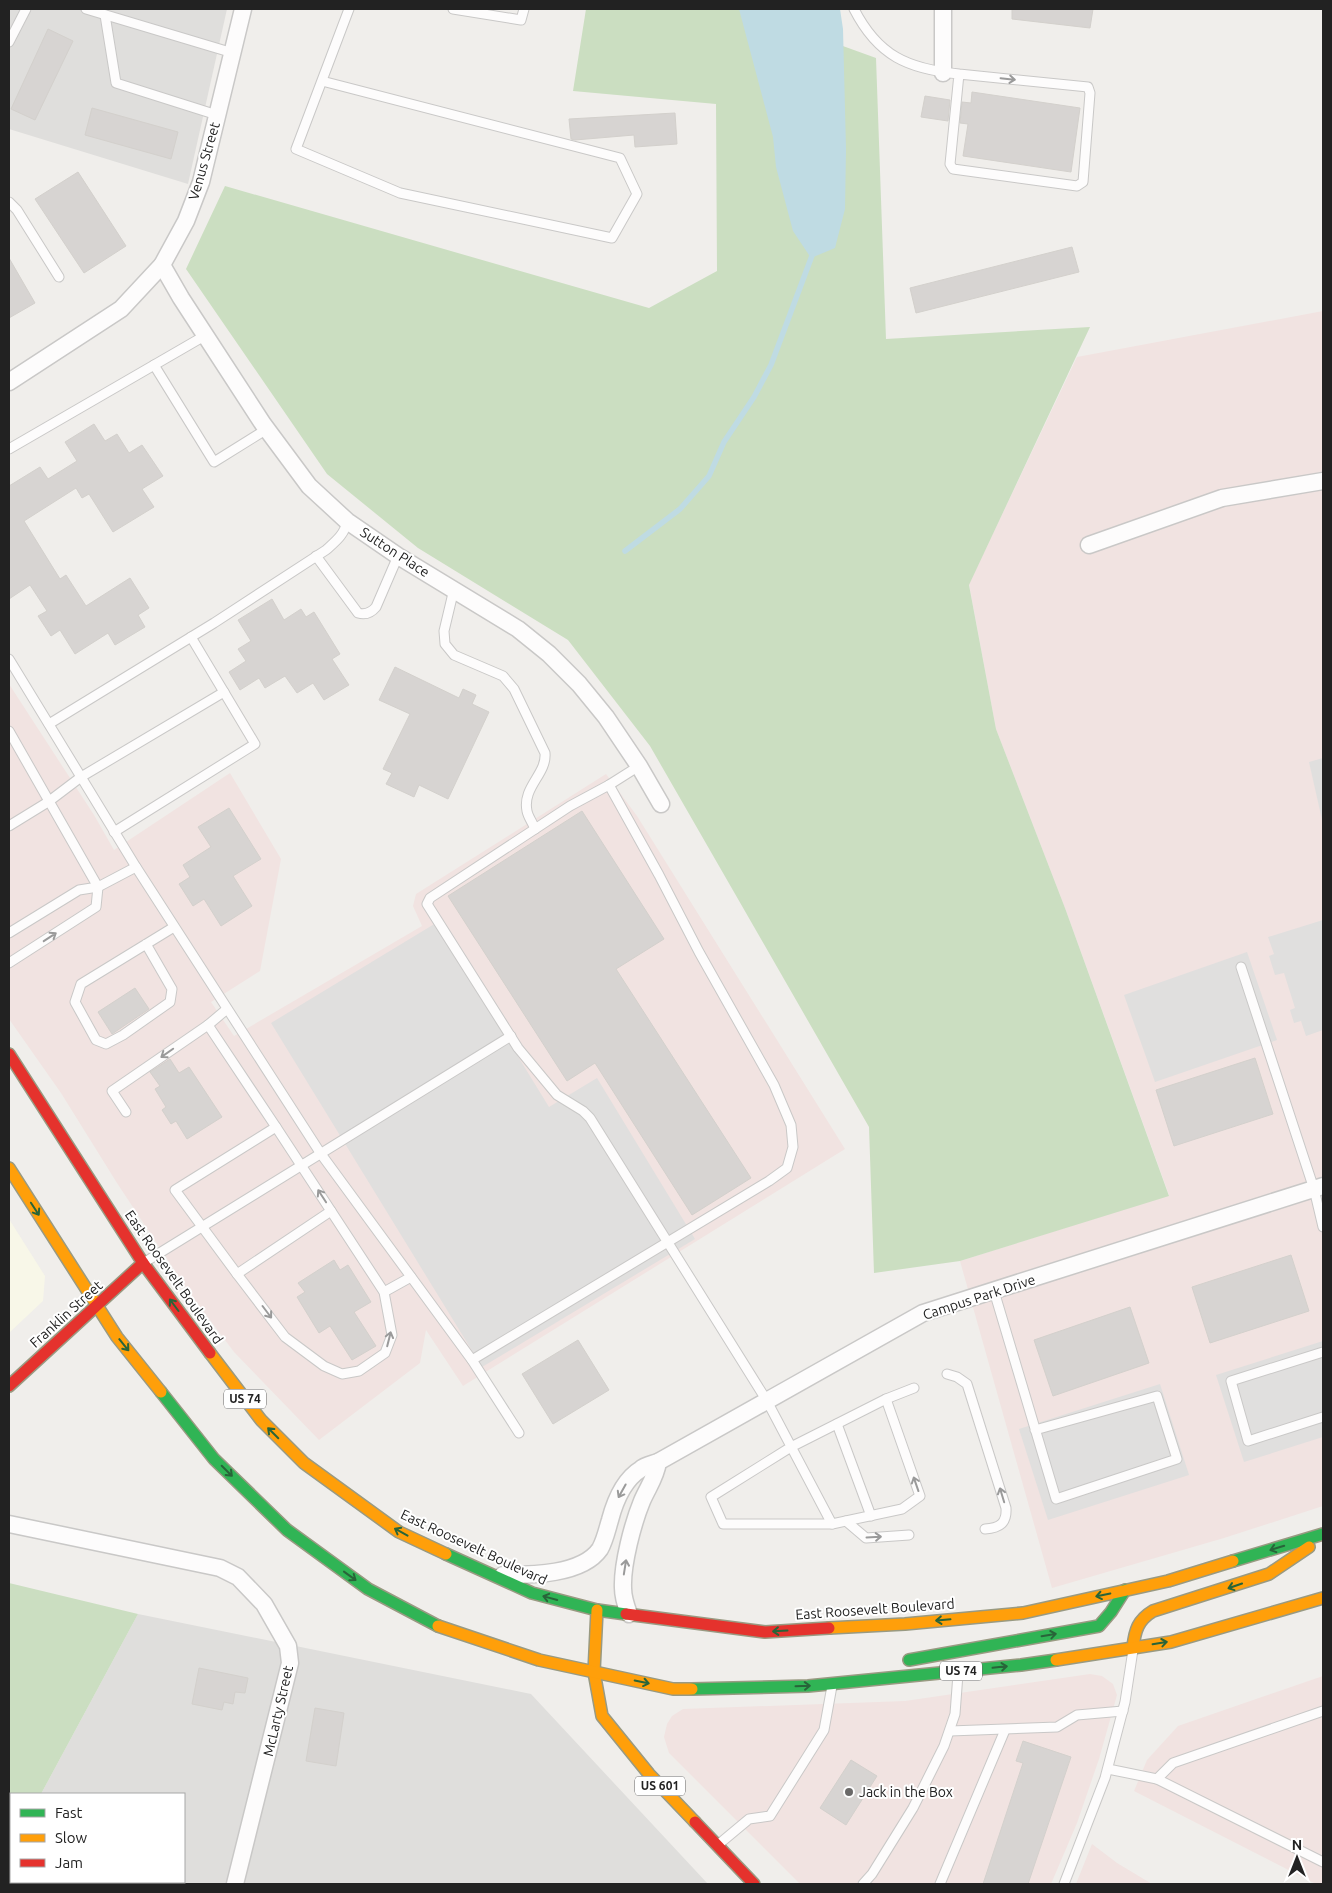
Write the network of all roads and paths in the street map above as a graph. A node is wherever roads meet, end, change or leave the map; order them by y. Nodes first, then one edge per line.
1 (26, 9) edge
2 (86, 9) edge
3 (243, 9) edge
4 (349, 9) edge
5 (453, 9) edge
6 (524, 9) edge
7 (854, 9) edge
8 (943, 9) edge
9 (105, 14) junction
10 (9, 42) edge
11 (233, 53) junction
12 (951, 74) junction
13 (322, 81) junction
14 (217, 115) junction
15 (9, 202) edge
16 (162, 265) junction
17 (59, 277) dead end
18 (206, 335) junction
19 (154, 365) junction
20 (9, 382) edge
21 (267, 430) junction
22 (9, 449) edge
23 (1323, 481) edge
24 (347, 520) junction
25 (1089, 545) dead end
26 (316, 556) junction
27 (398, 556) junction
28 (454, 589) junction
29 (191, 637) junction
30 (9, 659) edge
31 (224, 692) junction
32 (48, 724) junction
33 (9, 731) edge
34 (639, 766) junction
35 (81, 777) junction
36 (609, 785) junction
37 (48, 802) junction
38 (661, 804) dead end
39 (9, 826) edge
40 (535, 829) junction
41 (114, 832) junction
42 (136, 867) junction
43 (98, 887) junction
44 (174, 927) junction
45 (9, 933) edge
46 (146, 944) junction
47 (9, 963) edge
48 (1241, 967) dead end
49 (227, 1010) junction
50 (208, 1025) junction
51 (511, 1036) junction
52 (9, 1054) edge
53 (126, 1112) dead end
54 (276, 1127) junction
55 (321, 1154) junction
56 (302, 1166) junction
57 (9, 1168) edge
58 (1318, 1188) edge
59 (331, 1211) junction
60 (202, 1226) junction
61 (1323, 1227) edge
62 (667, 1242) junction
63 (143, 1263) junction
64 (237, 1274) junction
65 (411, 1277) junction
66 (994, 1291) junction
67 (384, 1292) junction
68 (97, 1306) junction
69 (1323, 1352) edge
70 (472, 1360) junction
71 (948, 1374) dead end
72 (9, 1386) edge
73 (914, 1388) dead end
74 (886, 1399) junction
75 (767, 1401) junction
76 (1323, 1418) edge
77 (837, 1424) junction
78 (1036, 1430) junction
79 (519, 1433) dead end
80 (791, 1447) junction
81 (658, 1462) junction
82 (871, 1516) junction
83 (846, 1521) junction
84 (9, 1524) edge
85 (832, 1524) junction
86 (985, 1529) dead end
87 (909, 1535) dead end
88 (1323, 1536) edge
89 (492, 1574) junction
90 (1125, 1590) junction
91 (1323, 1598) edge
92 (597, 1610) junction
93 (629, 1614) junction
94 (1134, 1647) junction
95 (958, 1661) junction
96 (894, 1662) dead end
97 (852, 1671) dead end
98 (594, 1672) junction
99 (833, 1684) junction
100 (1123, 1711) junction
101 (1323, 1711) edge
102 (950, 1730) junction
103 (1005, 1730) junction
104 (1108, 1769) junction
105 (1157, 1779) junction
106 (717, 1845) junction
107 (1323, 1862) edge
108 (1066, 1883) edge
109 (236, 1884) edge
110 (754, 1884) edge
111 (862, 1884) edge
112 (940, 1884) edge

1 - 10 lane
2 - 9 lane
3 - 11 street, Venus Street
4 - 13 lane
5 - 6 lane
7 - 12 lane
8 - 12 street
9 - 11 lane
9 - 14 lane
11 - 14 street, Venus Street
12 -> 12 lane
13 - 13 lane
14 - 16 street, Venus Street
15 - 17 lane
16 - 18 street, Sutton Place
16 - 20 street, Venus Street
18 - 19 lane
18 - 21 street, Sutton Place
19 - 21 lane
19 - 22 lane
21 - 24 street, Sutton Place
23 - 25 street
24 - 26 lane
24 - 27 street, Sutton Place
26 - 27 lane
26 - 29 lane
27 - 28 street, Sutton Place
28 - 34 street, Sutton Place
28 - 40 lane
29 - 31 lane
29 - 32 lane
30 - 32 lane
31 - 35 lane
31 - 41 lane
32 - 35 lane
33 - 37 lane
34 - 36 lane
34 - 38 street, Sutton Place
35 - 37 lane
35 - 41 lane
36 - 40 lane
36 - 62 lane
37 - 39 lane
37 - 43 lane
40 - 51 lane
41 - 42 lane
42 - 43 lane
42 - 44 lane
43 - 45 lane
47 -> 43 lane
44 - 46 lane
44 - 49 lane
46 - 46 lane
48 - 58 lane
49 - 50 lane
49 - 55 lane
50 -> 53 lane
50 - 54 lane
51 - 55 lane
51 - 62 lane
52 - 63 main road, East Roosevelt Boulevard / US 74
54 - 56 lane
54 - 60 lane
55 - 56 lane
55 - 65 lane
59 -> 56 lane
56 - 60 lane
57 -> 68 main road, US 74
58 - 61 lane
58 - 66 street, Campus Park Drive
59 - 64 lane
59 - 67 lane
60 - 63 lane
60 - 64 lane
62 - 70 lane
62 - 75 lane
63 - 68 main road, Franklin Street
89 -> 63 main road, East Roosevelt Boulevard / US 74
64 -> 67 lane
65 - 67 lane
65 - 70 lane
66 - 75 street, Campus Park Drive
66 - 78 lane
68 - 72 main road, Franklin Street
68 -> 98 main road, US 74
69 - 76 lane
70 - 79 lane
86 -> 71 lane
73 - 74 lane
74 - 77 lane
82 -> 74 lane
75 - 80 lane
75 - 81 street, Campus Park Drive
77 - 80 lane
77 - 82 lane
78 - 78 lane
80 - 85 lane
80 - 85 lane
81 -> 89 street, Campus Park Drive
93 -> 81 street
82 - 83 lane
83 - 85 lane
83 -> 87 lane
84 - 109 street, McLarty Street
88 -> 90 main road, East Roosevelt Boulevard / US 74
88 -> 94 main road
92 -> 89 main road, East Roosevelt Boulevard / US 74
90 -> 93 main road, East Roosevelt Boulevard / US 74
95 -> 90 main road
94 -> 91 main road, US 74
92 - 93 main road, East Roosevelt Boulevard / US 74
92 - 98 main road, US 601
95 -> 94 main road, US 74
94 - 100 lane
95 - 96 main road
95 - 99 main road, US 74
95 - 102 lane
97 - 99 main road
98 -> 99 main road, US 74
98 - 106 main road, US 601
99 - 106 lane
100 - 103 lane
100 - 104 lane
101 - 105 lane
102 - 103 lane
102 - 111 lane
103 - 112 lane
104 - 105 lane
104 - 108 lane
105 - 107 lane
106 - 110 main road, US 601

